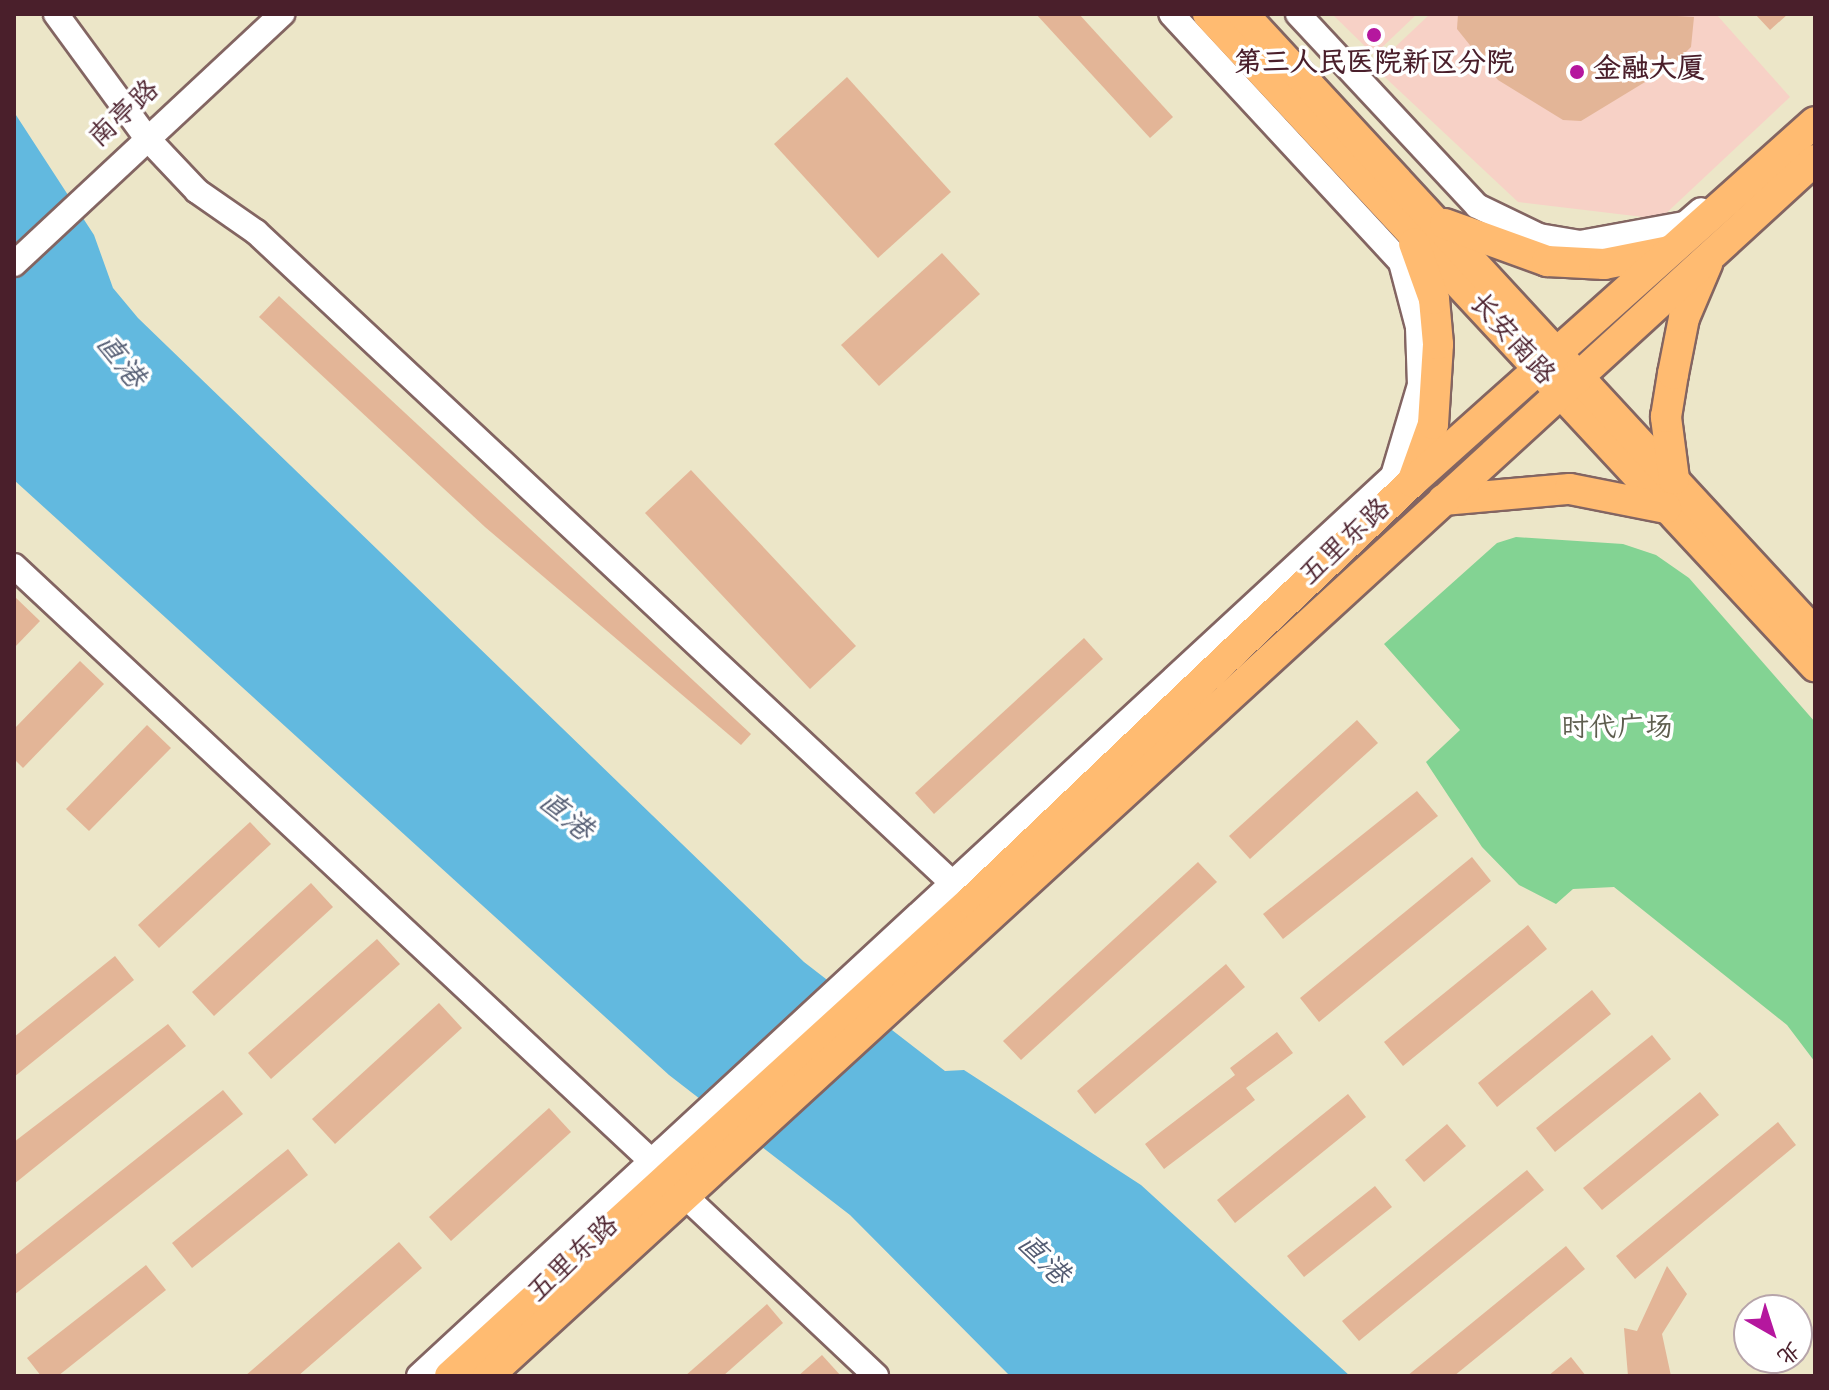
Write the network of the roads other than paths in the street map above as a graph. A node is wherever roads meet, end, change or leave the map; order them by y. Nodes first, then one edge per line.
1 (56, 14) edge
2 (282, 14) edge
3 (1171, 14) edge
4 (1208, 14) edge
5 (1243, 14) edge
6 (1298, 14) edge
7 (1815, 105) edge
8 (1815, 122) edge
9 (146, 137) junction
10 (1815, 160) edge
11 (1421, 224) junction
12 (1671, 251) junction
13 (1711, 256) junction
14 (14, 264) edge
15 (1559, 374) junction
16 (1412, 482) junction
17 (1672, 494) junction
18 (1443, 500) junction
19 (1685, 547) dead end
20 (14, 566) edge
21 (1815, 633) edge
22 (1815, 666) edge
23 (1815, 684) edge
24 (970, 900) junction
25 (667, 1177) junction
26 (419, 1376) edge
27 (450, 1376) edge
28 (488, 1376) edge
29 (876, 1376) edge

1 - 9 street
2 - 9 street, 南亭路
3 - 24 street
4 - 11 main road, 长安南路
5 - 11 main road, 长安南路
6 - 7 street
8 - 12 main road, 五里东路
9 - 14 street, 南亭路
9 - 24 street
10 - 13 main road, 五里东路
11 - 12 main road
11 - 15 main road, 长安南路
11 - 16 main road
12 - 15 main road, 五里东路
13 - 15 main road, 五里东路
13 - 17 main road
15 - 16 main road, 五里东路
15 - 17 main road, 长安南路
15 - 18 main road, 五里东路
16 - 24 main road, 五里东路
17 - 18 main road
17 - 21 main road, 长安南路
17 - 22 main road, 长安南路
18 - 24 main road, 五里东路
19 - 23 street
20 - 25 street
24 - 25 main road, 五里东路
25 - 26 street
25 - 27 main road, 五里东路
25 - 28 main road, 五里东路
25 - 29 street

